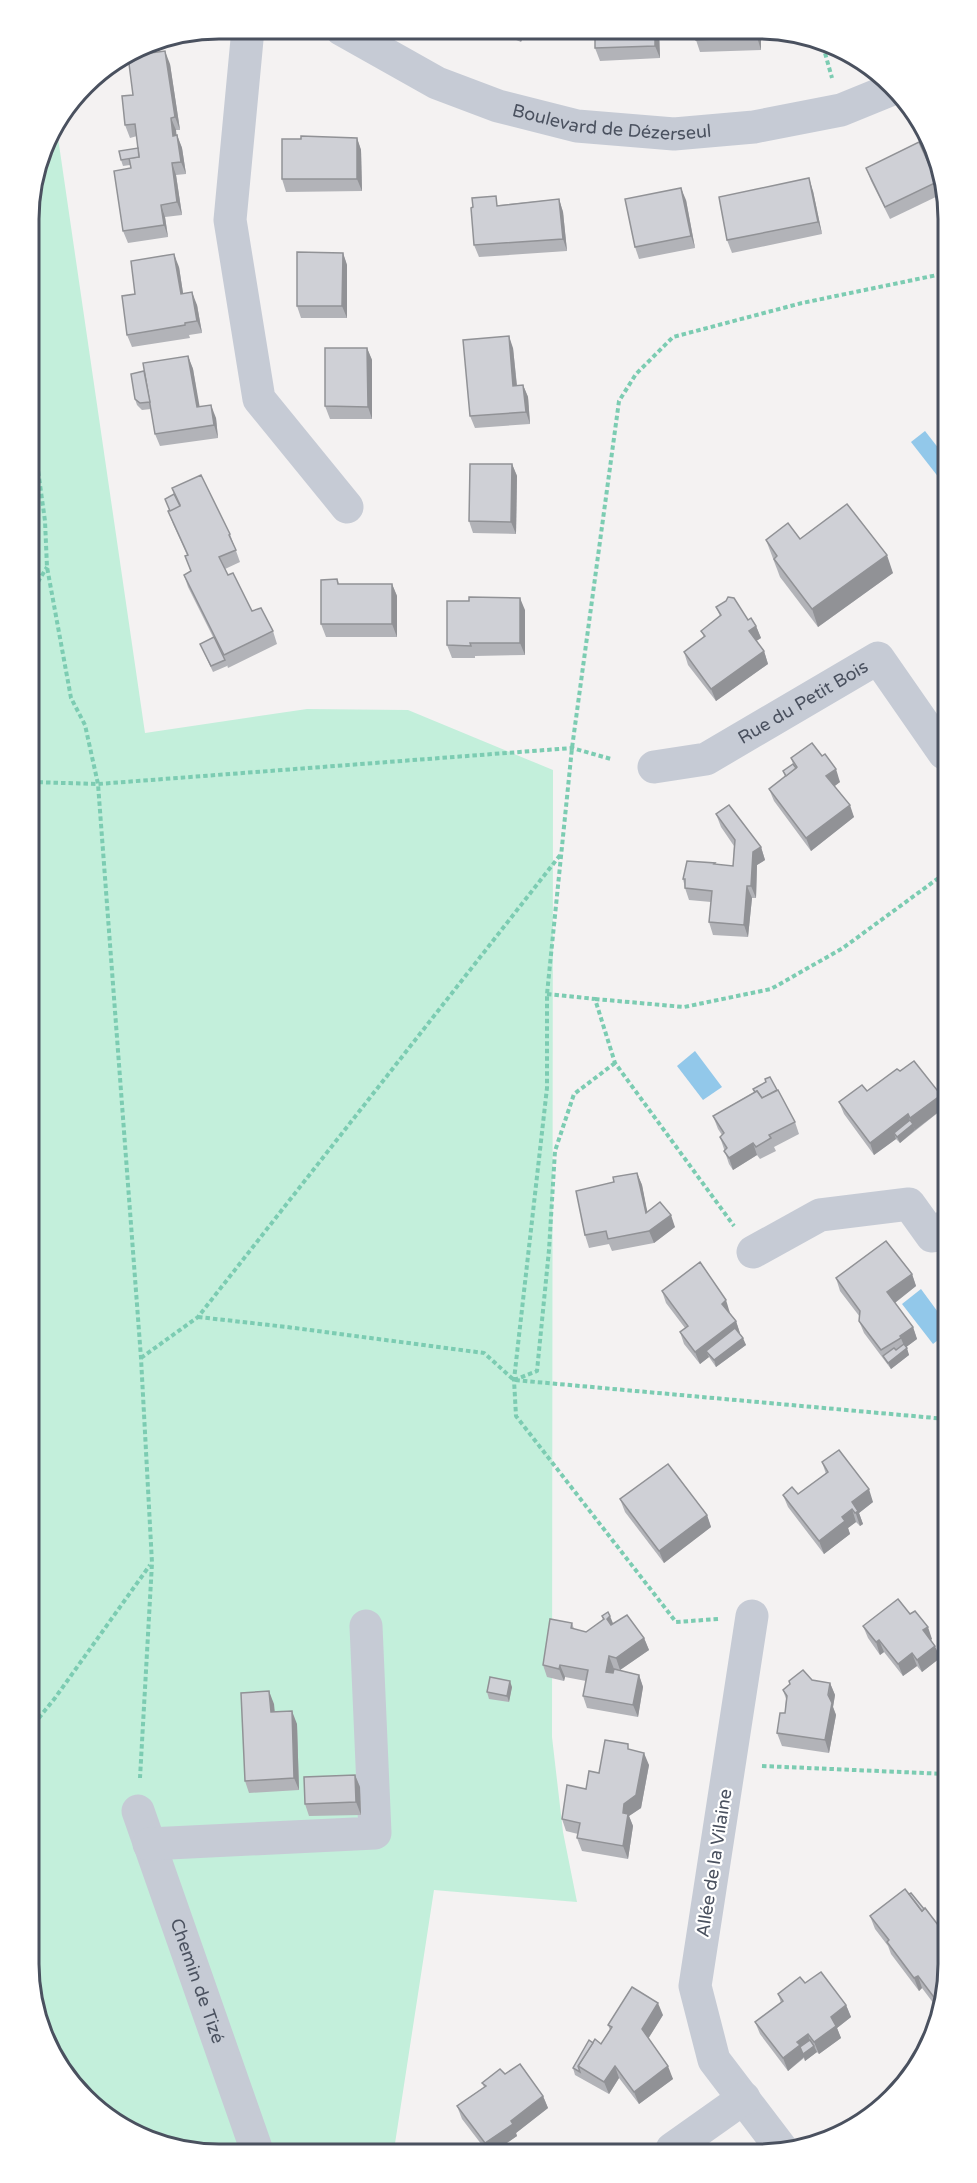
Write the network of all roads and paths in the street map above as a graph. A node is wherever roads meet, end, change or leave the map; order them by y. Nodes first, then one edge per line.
1 (247, 39) edge
2 (359, 39) edge
3 (885, 92) edge
4 (938, 275) edge
5 (39, 477) edge
6 (347, 507) dead end
7 (47, 567) junction
8 (39, 580) edge
9 (933, 715) edge
10 (938, 732) edge
11 (572, 748) junction
12 (611, 759) dead end
13 (654, 767) dead end
14 (39, 782) edge
15 (98, 784) junction
16 (561, 853) junction
17 (938, 877) edge
18 (547, 994) junction
19 (595, 999) junction
20 (615, 1063) junction
21 (938, 1231) edge
22 (753, 1252) joint
23 (198, 1317) junction
24 (141, 1358) junction
25 (514, 1380) junction
26 (938, 1418) edge
27 (152, 1563) junction
28 (752, 1616) joint
29 (366, 1626) dead end
30 (39, 1718) edge
31 (729, 1765) junction
32 (938, 1773) edge
33 (138, 1811) joint
34 (149, 1844) junction
35 (744, 2098) junction
36 (777, 2142) edge
37 (255, 2144) edge
38 (679, 2144) edge

1 - 6 street
2 - 3 street, Boulevard de Dézerseul
4 - 11 path
5 - 7 path
7 - 8 path
7 - 15 path
9 - 10 street, Rue du Petit Bois
9 - 13 street, Rue du Petit Bois
11 - 12 path
11 - 15 path
11 - 16 path
14 - 15 path
15 - 24 path
16 - 18 path
16 - 23 path
17 - 19 path
18 - 19 path
18 - 25 path
19 - 20 path
20 - 22 path
20 - 25 path
21 - 22 street
23 - 24 path
23 - 25 path
24 - 27 path
25 - 26 path
25 - 28 path
27 - 30 path
27 - 33 path
28 - 31 street, Allée de la Vilaine
29 - 34 street
31 - 32 path
31 - 35 street, Allée de la Vilaine
33 - 34 street, Chemin de Tizé
34 - 37 street, Chemin de Tizé
35 - 36 street, Allée de la Vilaine
35 - 38 street

